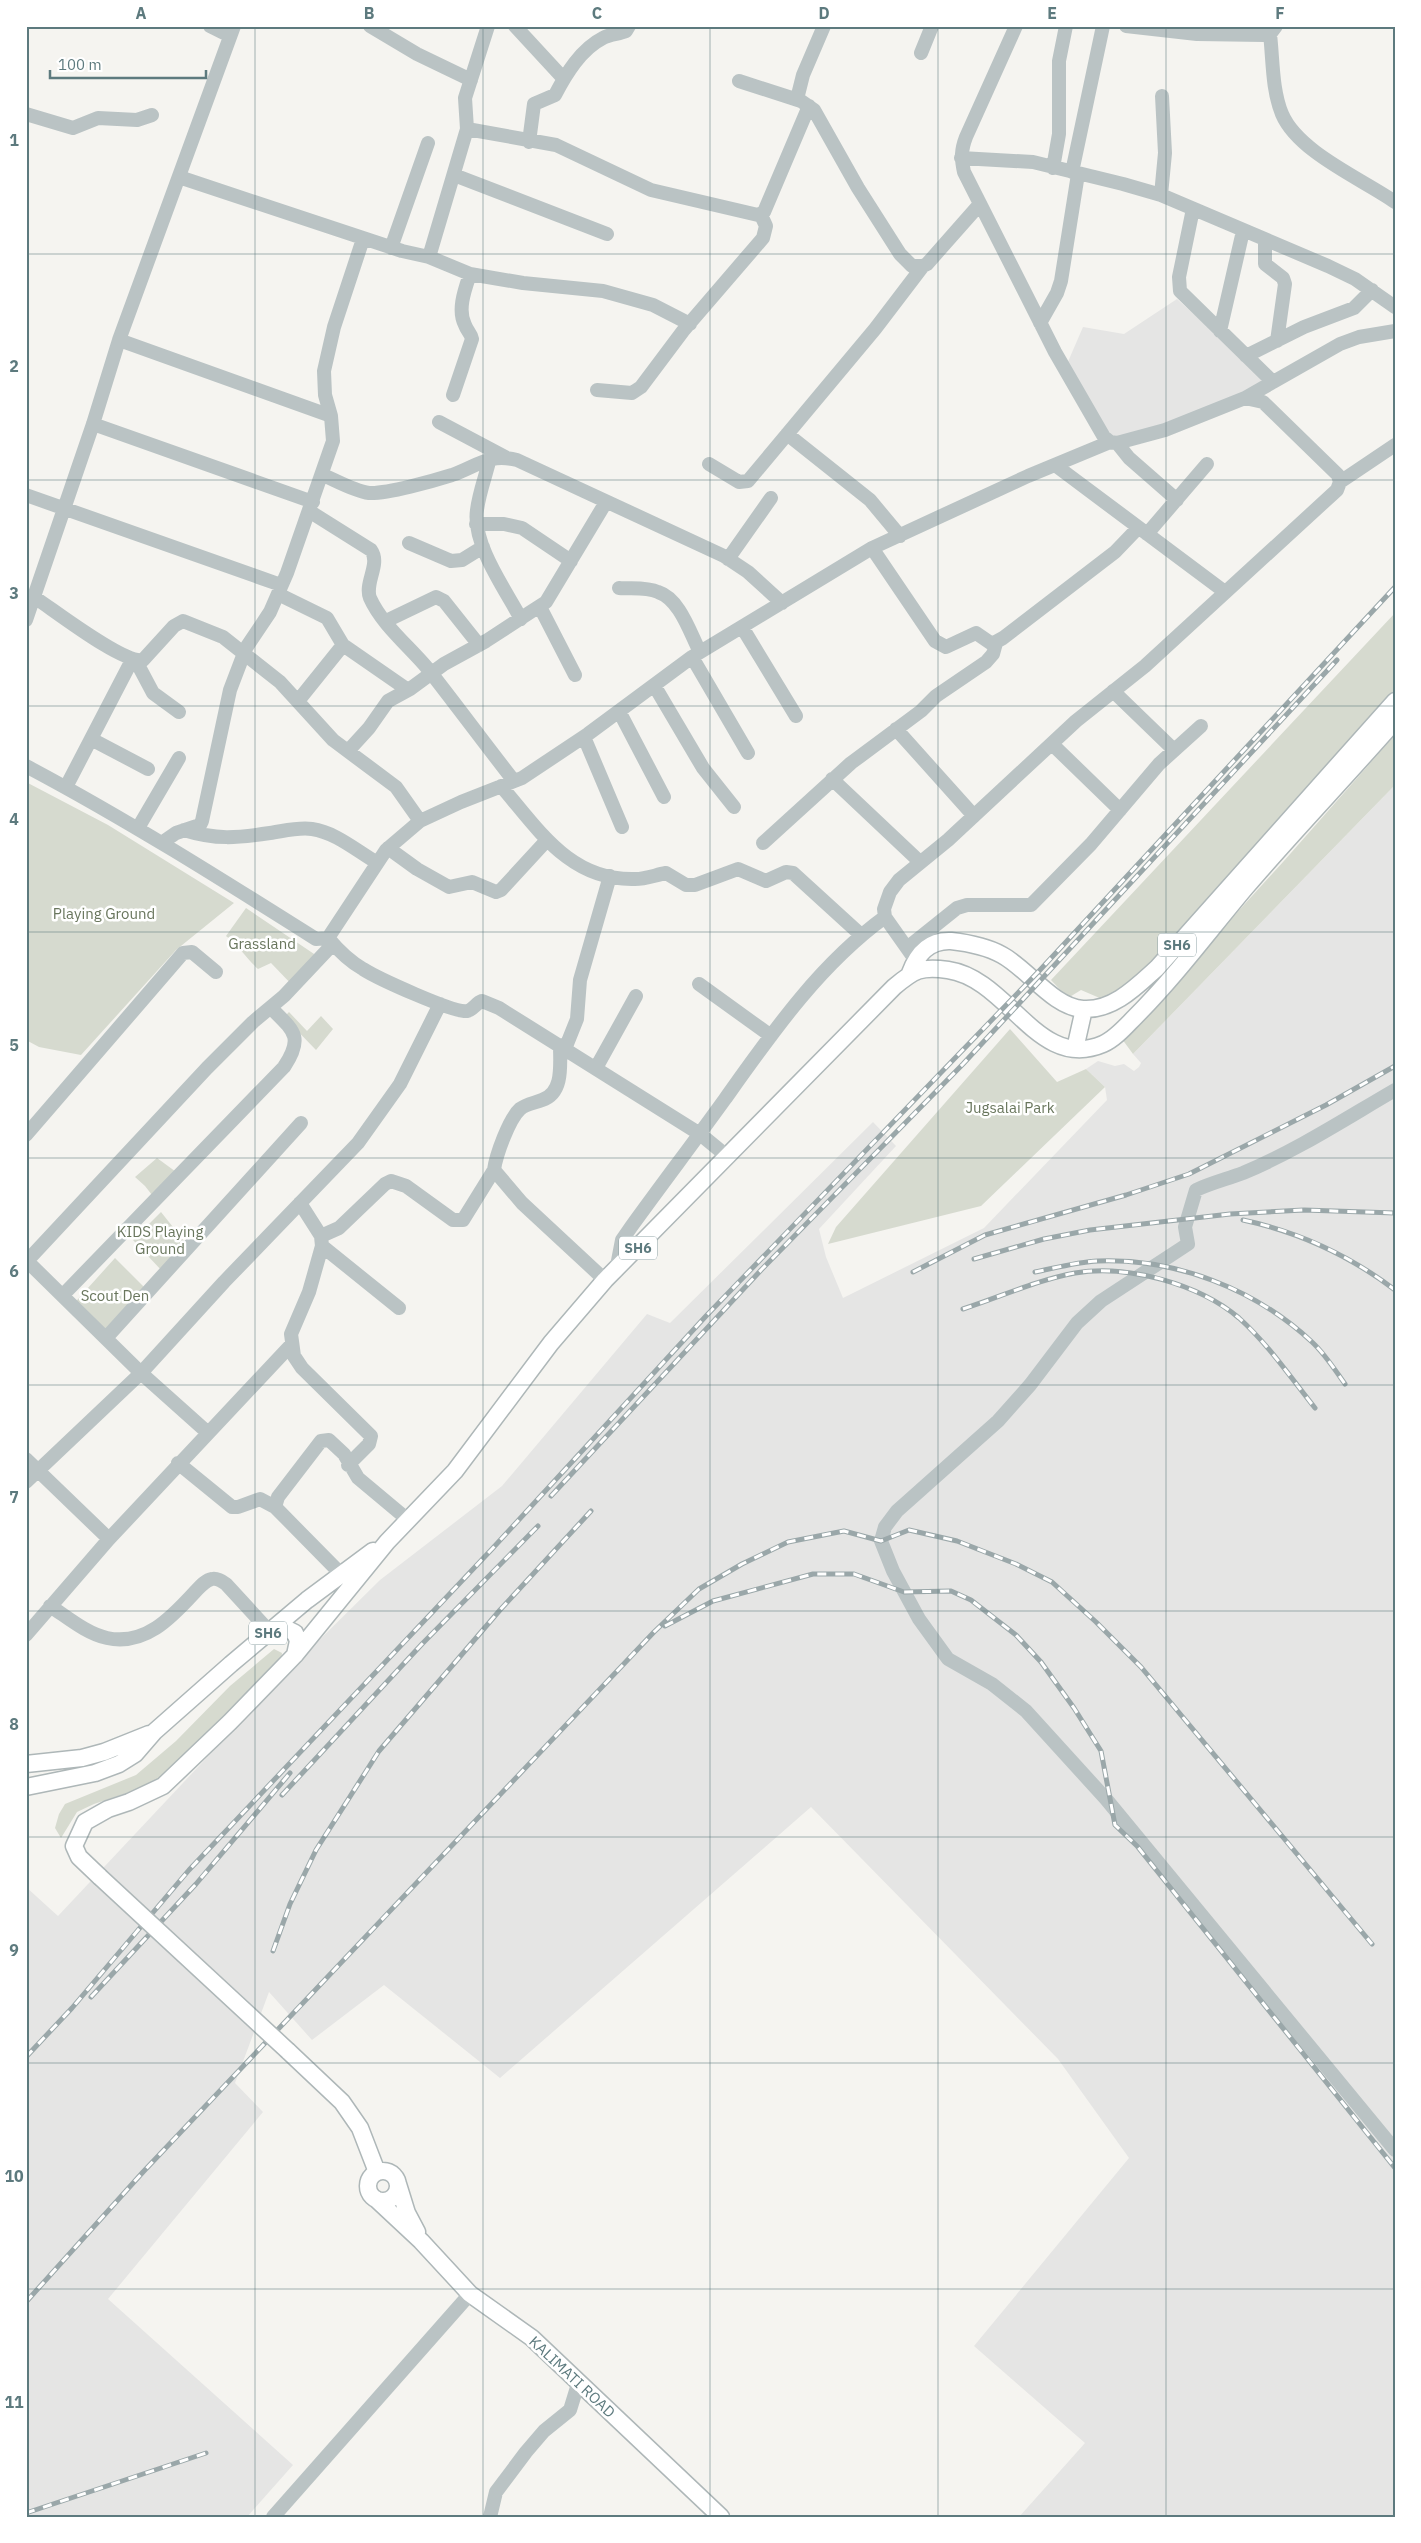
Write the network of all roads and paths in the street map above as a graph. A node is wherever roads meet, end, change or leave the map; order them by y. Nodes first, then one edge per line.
1 (210, 26) edge
2 (370, 26) edge
3 (488, 26) edge
4 (515, 26) edge
5 (629, 26) edge
6 (824, 26) edge
7 (932, 26) edge
8 (1016, 26) edge
9 (1066, 26) edge
10 (1103, 26) edge
11 (1126, 26) edge
12 (1164, 28) edge
13 (1273, 30) edge
14 (232, 31) edge
15 (921, 53) dead end
16 (563, 78) junction
17 (471, 80) junction
18 (739, 81) dead end
19 (1162, 96) dead end
20 (803, 103) junction
21 (26, 114) edge
22 (152, 114) dead end
23 (466, 129) junction
24 (528, 142) junction
25 (428, 143) dead end
26 (961, 158) junction
27 (1053, 168) junction
28 (1075, 173) junction
29 (454, 175) junction
30 (179, 177) junction
31 (1161, 196) junction
32 (1395, 202) edge
33 (980, 204) junction
34 (1193, 209) junction
35 (762, 215) junction
36 (1243, 231) junction
37 (607, 234) dead end
38 (363, 239) junction
39 (1265, 240) junction
40 (391, 248) junction
41 (428, 257) junction
42 (923, 266) junction
43 (470, 274) junction
44 (1372, 290) junction
45 (1395, 307) edge
46 (1040, 323) junction
47 (690, 324) junction
48 (1220, 331) junction
49 (1395, 331) edge
50 (119, 340) junction
51 (1278, 341) junction
52 (1246, 356) junction
53 (1273, 382) junction
54 (597, 390) dead end
55 (453, 395) dead end
56 (1245, 398) junction
57 (331, 416) junction
58 (439, 422) dead end
59 (93, 424) junction
60 (787, 434) junction
61 (1114, 443) junction
62 (1395, 445) edge
63 (506, 457) junction
64 (490, 458) junction
65 (709, 464) dead end
66 (1207, 464) dead end
67 (1055, 465) junction
68 (323, 474) junction
69 (1340, 482) junction
70 (26, 495) edge
71 (771, 498) dead end
72 (1177, 500) junction
73 (606, 502) junction
74 (311, 506) junction
75 (64, 509) junction
76 (476, 524) junction
77 (1142, 531) junction
78 (900, 536) junction
79 (409, 543) dead end
80 (483, 547) junction
81 (872, 548) junction
82 (728, 559) junction
83 (571, 561) junction
84 (619, 588) dead end
85 (280, 589) junction
86 (1225, 592) junction
87 (34, 597) junction
88 (782, 603) junction
89 (540, 607) junction
90 (521, 619) junction
91 (26, 620) edge
92 (386, 621) junction
93 (742, 627) junction
94 (996, 643) junction
95 (343, 645) junction
96 (479, 645) junction
97 (244, 653) junction
98 (696, 654) junction
99 (134, 661) junction
100 (431, 674) junction
101 (575, 675) dead end
102 (654, 685) junction
103 (408, 690) junction
104 (1113, 691) junction
105 (298, 701) junction
106 (1395, 702) edge
107 (619, 711) junction
108 (179, 712) dead end
109 (796, 716) dead end
110 (1395, 721) edge
111 (1201, 726) dead end
112 (896, 729) junction
113 (584, 737) junction
114 (91, 739) junction
115 (1052, 744) junction
116 (1174, 750) junction
117 (348, 751) junction
118 (748, 753) dead end
119 (179, 758) dead end
120 (26, 766) edge
121 (148, 770) dead end
122 (832, 779) junction
123 (507, 784) junction
124 (66, 787) junction
125 (664, 797) dead end
126 (734, 807) dead end
127 (1120, 810) junction
128 (974, 816) junction
129 (420, 821) junction
130 (622, 827) dead end
131 (138, 828) junction
132 (184, 830) junction
133 (547, 840) junction
134 (163, 842) junction
135 (763, 843) dead end
136 (388, 848) junction
137 (376, 862) junction
138 (920, 862) junction
139 (610, 876) junction
140 (885, 917) junction
141 (861, 935) junction
142 (330, 941) junction
143 (913, 962) junction
144 (216, 972) dead end
145 (699, 984) dead end
146 (636, 996) dead end
147 (440, 1004) junction
148 (271, 1008) junction
149 (1084, 1009) junction
150 (771, 1036) junction
151 (562, 1047) junction
152 (1075, 1048) junction
153 (596, 1068) junction
154 (1395, 1090) edge
155 (301, 1123) dead end
156 (700, 1134) junction
157 (26, 1135) edge
158 (728, 1156) junction
159 (494, 1170) junction
160 (300, 1203) junction
161 (322, 1241) junction
162 (27, 1260) edge
163 (610, 1276) junction
164 (63, 1295) junction
165 (399, 1308) dead end
166 (106, 1338) junction
167 (291, 1345) junction
168 (141, 1373) junction
169 (207, 1432) junction
170 (26, 1459) edge
171 (178, 1462) junction
172 (348, 1465) junction
173 (37, 1471) junction
174 (26, 1482) edge
175 (275, 1507) junction
176 (408, 1519) junction
177 (109, 1539) junction
178 (387, 1542) junction
179 (340, 1573) junction
180 (50, 1606) junction
181 (272, 1630) junction
182 (26, 1636) edge
183 (295, 1655) junction
184 (154, 1732) junction
185 (26, 1764) edge
186 (26, 1787) edge
187 (1395, 2150) edge
188 (377, 2172) junction
189 (398, 2184) junction
190 (376, 2199) junction
191 (421, 2241) junction
192 (470, 2294) junction
193 (578, 2384) junction
194 (273, 2517) edge
195 (490, 2517) edge
196 (721, 2517) edge

1 - 14 street
2 - 17 street
3 - 17 street
4 - 16 street
5 - 16 street
6 - 20 street
7 - 15 street
8 - 26 street
9 - 27 street
10 - 28 street
11 - 12 street
12 - 13 street
13 - 32 street
14 - 30 street
16 - 24 street
17 - 23 street
18 - 20 street
19 - 31 street
20 - 35 street
20 - 42 street
21 - 22 street
23 - 24 street
23 - 29 street
24 - 35 street
25 - 40 street
26 - 27 street
26 - 33 street
27 - 28 street
28 - 31 street
28 - 46 street
29 - 37 street
29 - 41 street
30 - 38 street
30 - 50 street
31 - 34 street
33 - 42 street
33 - 46 street
34 - 36 street
34 - 48 street
35 - 47 street
36 - 39 street
36 - 48 street
38 - 40 street
38 - 57 street
39 - 44 street
39 - 51 street
40 - 41 street
41 - 43 street
42 - 60 street
43 - 47 street
43 - 55 street
44 - 45 street
44 - 51 street
46 - 61 street
47 - 54 street
48 - 52 street
49 - 53 street
50 - 57 street
50 - 59 street
51 - 52 street
52 - 53 street
53 - 56 street
56 - 61 street
56 - 69 street
57 - 68 street
58 - 63 street
59 - 74 street
59 - 75 street
60 - 65 street
60 - 78 street
61 - 67 street
61 - 72 street
62 - 69 street
63 - 64 street
63 - 73 street
64 - 68 street
64 - 76 street
66 - 72 street
67 - 77 street
67 - 78 street
68 - 74 street
69 - 86 street
70 - 75 street
71 - 82 street
72 - 77 street
73 - 82 street
73 - 83 street
74 - 85 street
74 - 92 street
75 - 85 street
75 - 87 street
76 - 80 street
76 - 83 street
77 - 86 street
77 - 94 street
78 - 81 street
79 - 80 street
80 - 90 street
81 - 88 street
81 - 94 street
82 - 88 street
83 - 89 street
84 - 98 street
85 - 95 street
85 - 97 street
86 - 104 street
87 - 91 street
87 - 99 street
88 - 93 street
89 - 90 street
89 - 101 street
90 - 96 street
92 - 96 street
92 - 100 street
93 - 98 street
93 - 109 street
94 - 112 street
95 - 103 street
95 - 105 street
96 - 100 street
97 - 99 street
97 - 105 street
97 - 132 street
98 - 102 street
98 - 118 street
99 - 108 street
99 - 114 street
100 - 103 street
100 - 123 street
102 - 107 street
102 - 126 street
103 - 117 street
104 - 115 street
104 - 116 street
105 - 117 street
106 - 149 main road, SH6
107 - 113 street
107 - 125 street
110 - 152 main road, SH6
111 - 116 street
112 - 122 street
112 - 128 street
113 - 123 street
113 - 130 street
114 - 121 street
114 - 124 street
115 - 127 street
115 - 128 street
116 - 127 street
117 - 129 street
119 - 131 street
120 - 124 street
122 - 135 street
122 - 138 street
123 - 129 street
123 - 133 street
124 - 131 street
127 - 143 street
128 - 138 street
129 - 136 street
131 - 134 street
132 - 134 street
132 - 137 street
133 - 136 street
133 - 139 street
134 - 142 street
136 - 137 street
137 - 142 street
138 - 140 street
139 - 141 street
139 - 151 street
140 - 141 street
140 - 143 street
141 - 150 street
142 - 147 street
142 - 148 street
143 - 149 main road, SH6
143 - 152 main road, SH6
143 - 158 main road, SH6
144 - 157 street
145 - 150 street
146 - 153 street
147 - 151 street
147 - 160 street
148 - 162 street
148 - 164 street
149 - 152 main road
150 - 156 street
151 - 153 street
151 - 159 street
153 - 156 street
154 - 187 street
155 - 166 street
156 - 158 street
156 - 163 street
158 - 163 main road, SH6
159 - 161 street
159 - 163 street
160 - 161 street
160 - 168 street
161 - 165 street
161 - 167 street
162 - 164 street
163 - 176 main road, SH6
164 - 166 street
166 - 168 street
167 - 169 street
167 - 172 street
168 - 169 street
168 - 173 street
169 - 171 street
170 - 173 street
171 - 175 street
171 - 177 street
172 - 175 street
172 - 176 street
173 - 174 street
173 - 177 street
175 - 179 street
176 - 178 main road, SH6
177 - 180 street
178 - 179 main road, SH6
178 - 183 main road
179 - 181 main road, SH6
180 - 181 street
180 - 182 street
181 - 183 main road
181 - 184 main road, SH6
183 - 188 main road, bridge
184 - 185 main road, SH6
184 - 186 main road, SH6
188 - 189 main road
188 - 190 main road
189 - 190 main road
189 - 191 main road, KALIMATI ROAD
190 - 191 main road, KALIMATI ROAD
191 - 192 main road, KALIMATI ROAD
192 - 193 main road, KALIMATI ROAD
192 - 194 street
193 - 195 street
193 - 196 main road, KALIMATI ROAD

